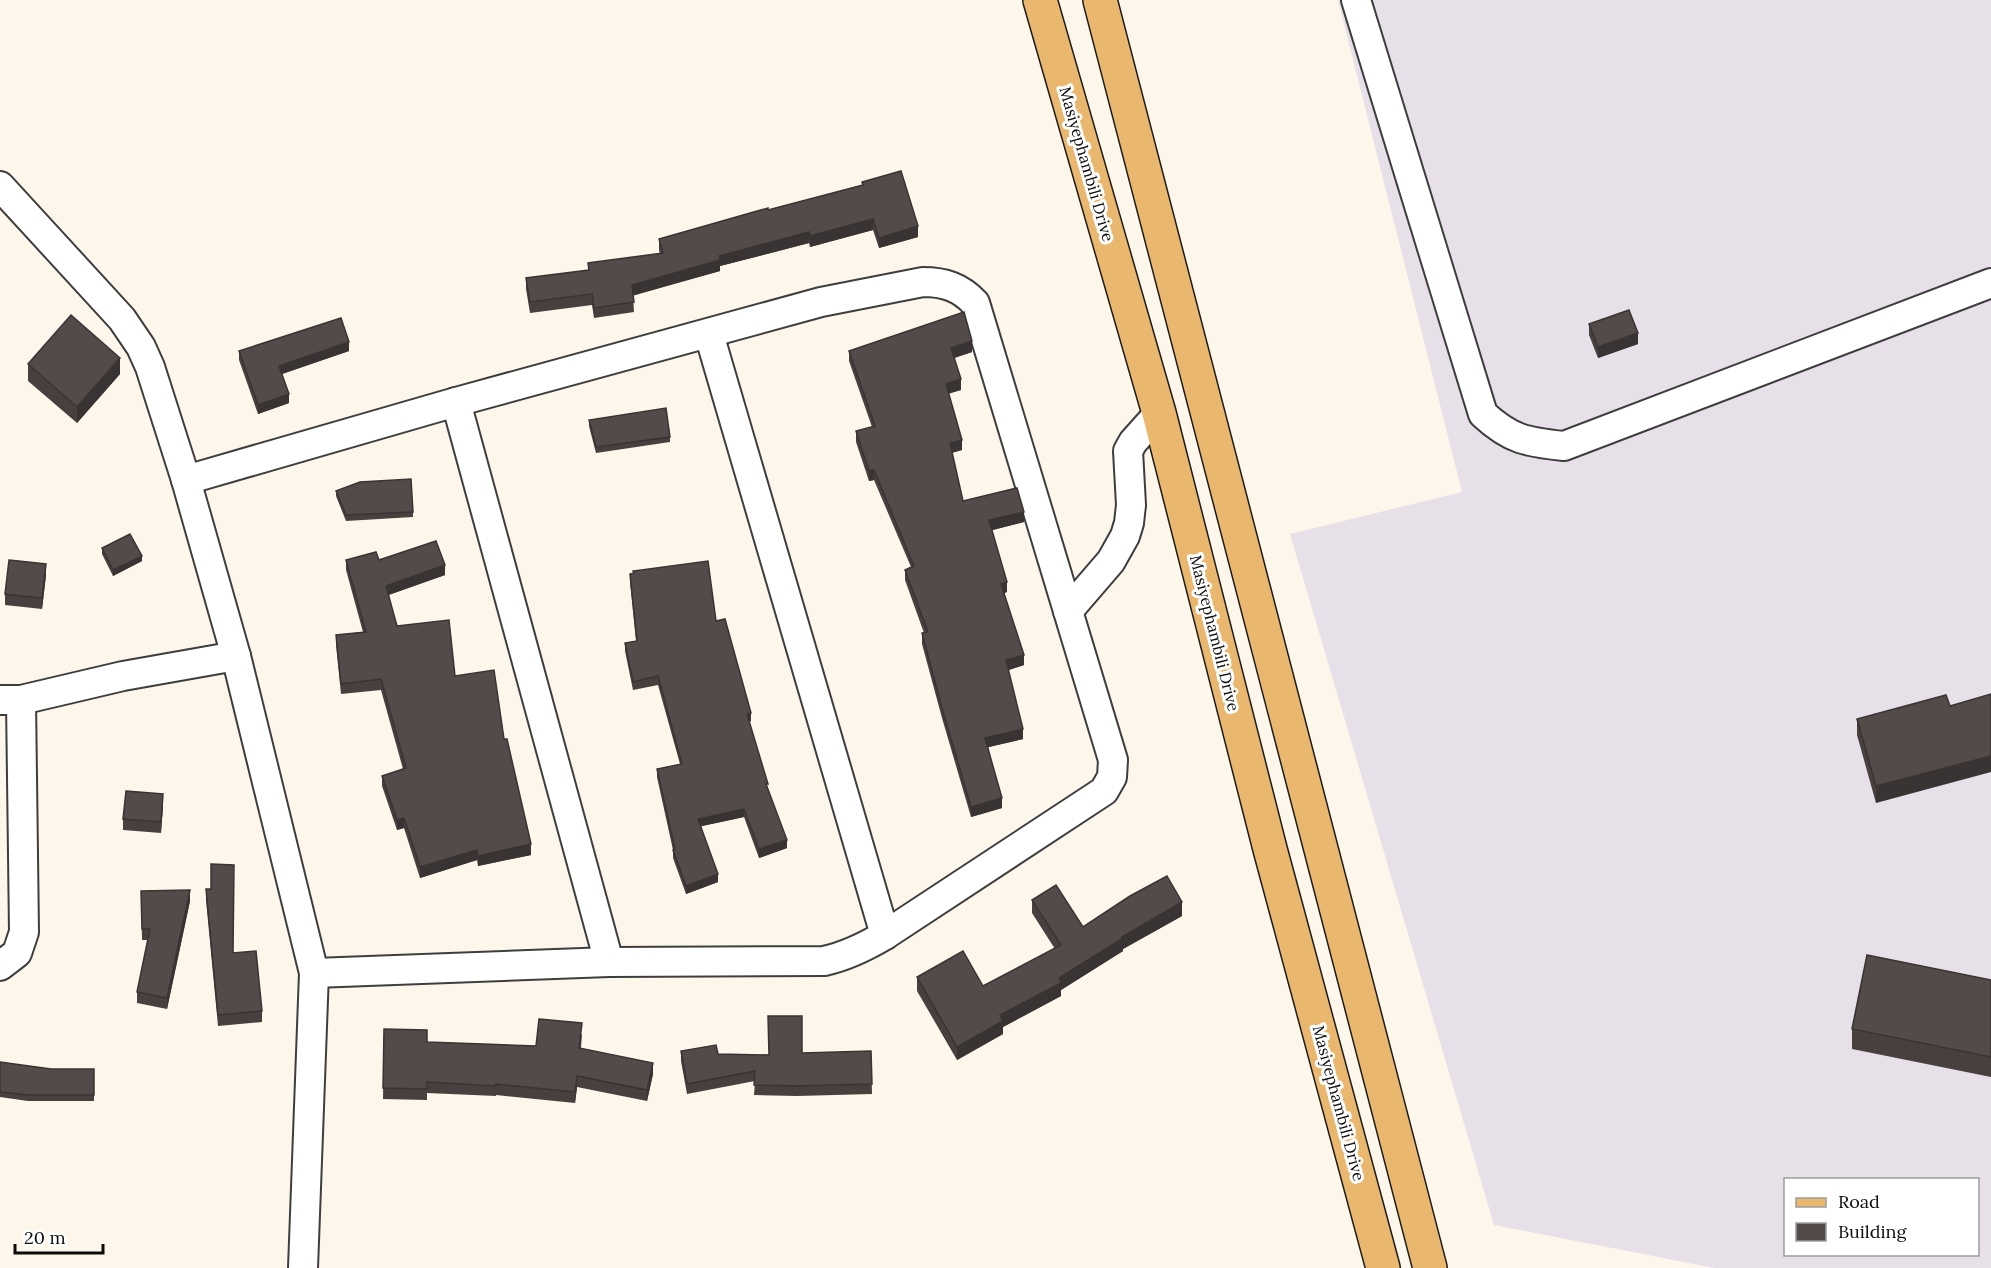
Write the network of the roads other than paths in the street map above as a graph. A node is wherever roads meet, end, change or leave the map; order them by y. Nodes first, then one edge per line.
1 (1040, 0) edge
2 (1100, 0) edge
3 (1356, 0) edge
4 (0, 186) edge
5 (1991, 283) edge
6 (709, 334) junction
7 (456, 402) junction
8 (1159, 413) junction
9 (186, 480) junction
10 (1068, 611) junction
11 (236, 656) junction
12 (11, 700) edge
13 (885, 935) junction
14 (609, 962) junction
15 (0, 966) edge
16 (314, 973) junction
17 (303, 1268) edge
18 (1383, 1268) edge
19 (1430, 1268) edge

1 - 8 main road, Masiyephambili Drive
2 - 19 main road
3 - 5 street
4 - 9 street
6 - 7 street
6 - 10 street
6 - 13 street
7 - 9 street
7 - 14 street
8 - 10 street
8 - 18 main road, Masiyephambili Drive
9 - 11 street
10 - 13 street
11 - 12 street
11 - 16 street
12 - 15 street
13 - 14 street
14 - 16 street
16 - 17 street

